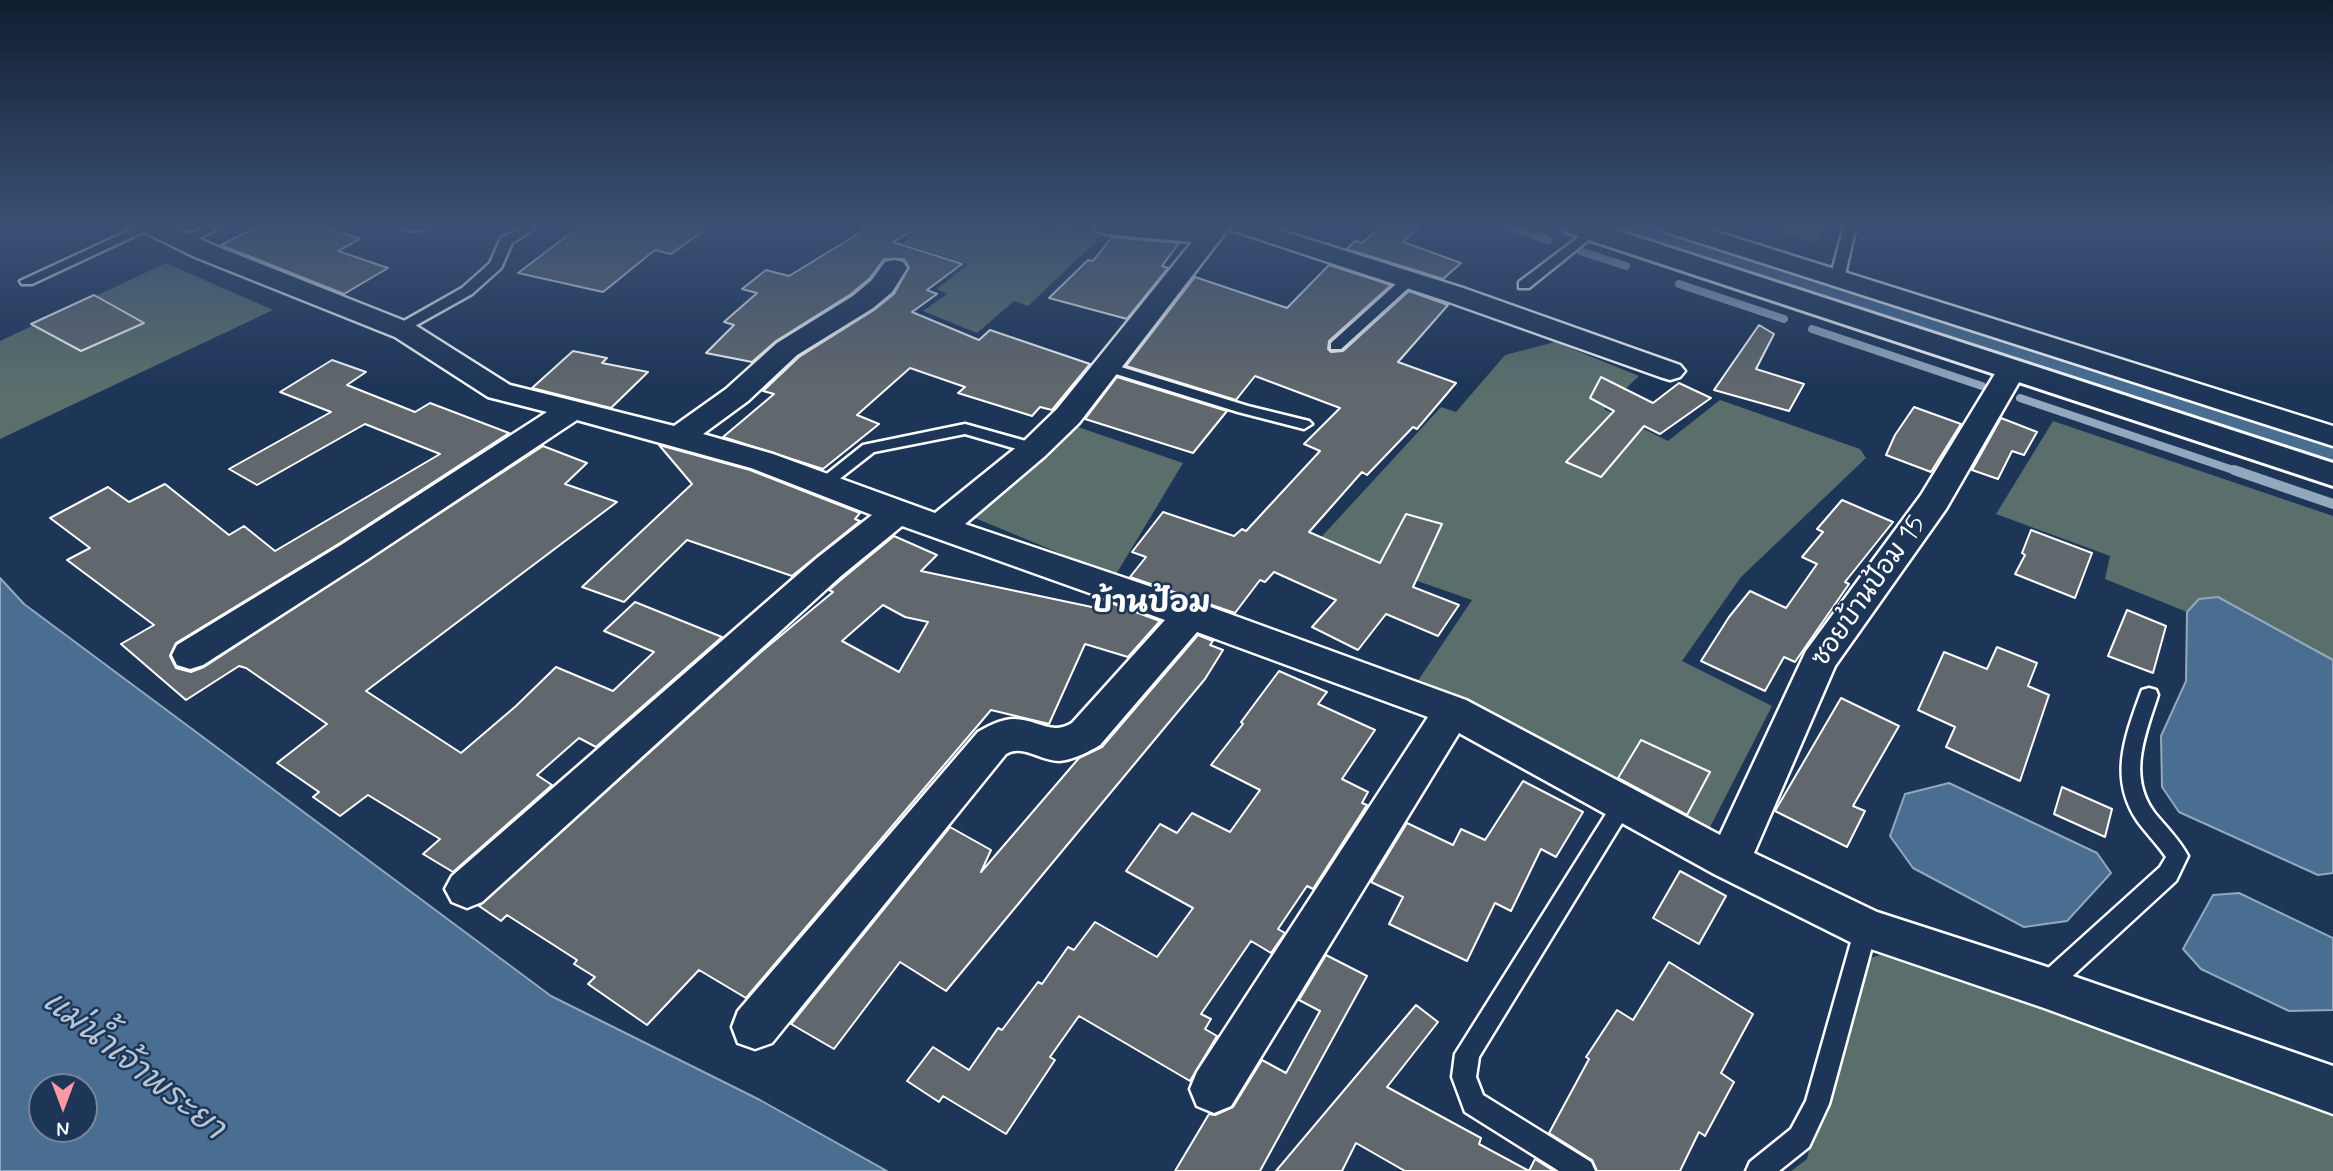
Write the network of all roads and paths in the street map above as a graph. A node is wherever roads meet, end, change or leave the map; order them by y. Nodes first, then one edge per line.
1 (281, 281) edge
2 (479, 281) edge
3 (886, 281) edge
4 (1175, 281) edge
5 (1408, 281) edge
6 (1415, 281) edge
7 (1529, 281) edge
8 (1783, 281) edge
9 (1800, 281) edge
10 (1831, 281) edge
11 (1524, 285) dead end
12 (1827, 292) junction
13 (405, 331) junction
14 (1336, 346) dead end
15 (1108, 367) junction
16 (2011, 370) junction
17 (1670, 371) dead end
18 (571, 410) junction
19 (1304, 424) dead end
20 (2333, 436) edge
21 (678, 438) junction
22 (1034, 449) junction
23 (2333, 475) edge
24 (822, 484) junction
25 (897, 512) junction
26 (940, 527) junction
27 (1192, 614) junction
28 (190, 655) dead end
29 (2149, 695) dead end
30 (1452, 711) junction
31 (1623, 803) junction
32 (1730, 861) junction
33 (467, 889) dead end
34 (1866, 928) junction
35 (2044, 987) junction
36 (755, 1027) dead end
37 (1214, 1090) dead end
38 (2333, 1090) edge
39 (1582, 1171) edge
40 (1759, 1171) edge

1 - 13 street
2 - 13 lane
3 - 21 street
4 - 15 street
5 - 14 lane
6 - 17 street
7 - 11 lane
8 - 12 main road
9 - 12 street
10 - 12 lane
12 - 16 main road
12 - 20 street
13 - 18 street
15 - 19 lane
15 - 22 street
16 - 23 main road
16 - 32 street, ซอยบ้านป้อม 15
18 - 21 street
18 - 28 street
21 - 24 street
22 - 24 lane
22 - 26 street
24 - 25 street
25 - 26 street
25 - 33 street
26 - 27 street
27 - 30 street
27 - 36 street
29 - 35 lane
30 - 31 street
30 - 37 street
31 - 32 street
31 - 39 lane
32 - 34 street
34 - 35 street
34 - 40 lane
35 - 38 street

